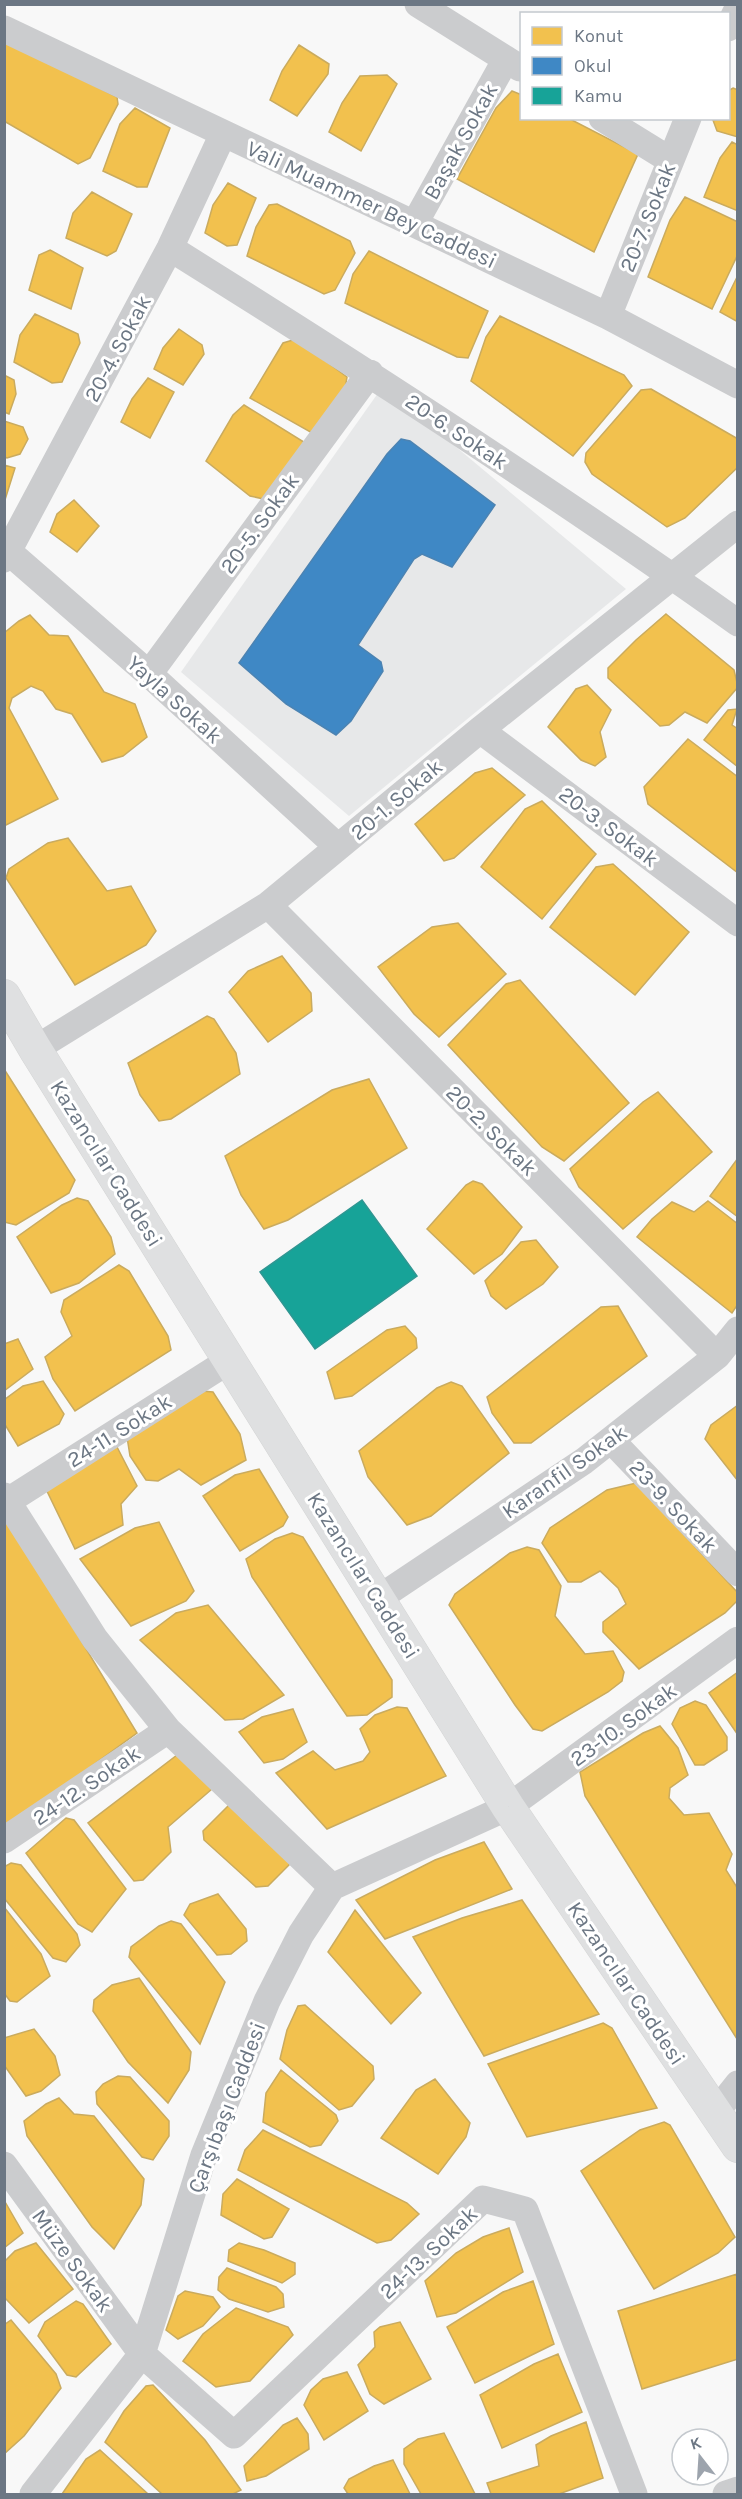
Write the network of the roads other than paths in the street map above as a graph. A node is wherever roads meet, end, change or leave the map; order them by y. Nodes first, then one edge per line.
1 (418, 4) edge
2 (738, 8) edge
3 (730, 26) edge
4 (4, 29) edge
5 (514, 64) edge
6 (605, 120) edge
7 (687, 120) edge
8 (223, 134) junction
9 (670, 160) junction
10 (415, 223) junction
11 (170, 248) junction
12 (608, 316) junction
13 (370, 374) junction
14 (738, 385) edge
15 (738, 524) edge
16 (7, 556) edge
17 (673, 577) junction
18 (738, 623) edge
19 (149, 674) junction
20 (480, 730) junction
21 (338, 848) junction
22 (268, 905) junction
23 (738, 923) edge
24 (4, 996) edge
25 (35, 1049) junction
26 (731, 1342) edge
27 (230, 1360) junction
28 (611, 1440) junction
29 (6, 1498) edge
30 (738, 1573) edge
31 (379, 1598) junction
32 (738, 1640) edge
33 (168, 1730) junction
34 (508, 1807) junction
35 (4, 1840) edge
36 (332, 1887) junction
37 (738, 2084) edge
38 (715, 2113) junction
39 (738, 2146) edge
40 (4, 2165) edge
41 (142, 2354) junction
42 (738, 2490) edge
43 (33, 2494) edge
44 (634, 2494) edge
45 (726, 2494) edge

1 - 5 street
2 - 3 street
4 - 8 street, Vali Muammer Bey Caddesi
5 - 10 street, Başak Sokak
6 - 9 street
7 - 9 street, 20-7. Sokak
8 - 10 street, Vali Muammer Bey Caddesi
8 - 11 street, 20-4. Sokak
9 - 12 street, 20-7. Sokak
10 - 12 street, Vali Muammer Bey Caddesi
11 - 13 street, 20-6. Sokak
11 - 16 street, 20-4. Sokak
12 - 14 street, Vali Muammer Bey Caddesi
13 - 17 street, 20-6. Sokak
13 - 19 street, 20-5. Sokak
15 - 17 street, 20-1. Sokak
16 - 19 street, Yayla Sokak
17 - 18 street, 20-6. Sokak
17 - 20 street, 20-1. Sokak
19 - 21 street, Yayla Sokak
20 - 21 street, 20-1. Sokak
20 - 23 street, 20-3. Sokak
21 - 22 street, 20-1. Sokak
22 - 25 street, 20-1. Sokak
22 - 26 street, 20-2. Sokak
24 - 25 main road, Kazancılar Caddesi
25 - 27 main road, Kazancılar Caddesi
26 - 28 street, Karanfil Sokak
27 - 29 street, 24-11. Sokak
27 - 31 main road, Kazancılar Caddesi
28 - 30 street, 23-9. Sokak
28 - 31 street, Karanfil Sokak
29 - 33 street
31 - 34 main road, Kazancılar Caddesi
32 - 34 street, 23-10. Sokak
33 - 35 street, 24-12. Sokak
33 - 36 street
34 - 36 street
34 - 38 main road, Kazancılar Caddesi
36 - 41 street, Çarşıbaşı Caddesi
37 - 38 street
38 - 39 main road, Kazancılar Caddesi
40 - 41 street, Müze Sokak
41 - 43 street, Çarşıbaşı Caddesi
41 - 44 street, 24-13. Sokak
42 - 45 street

